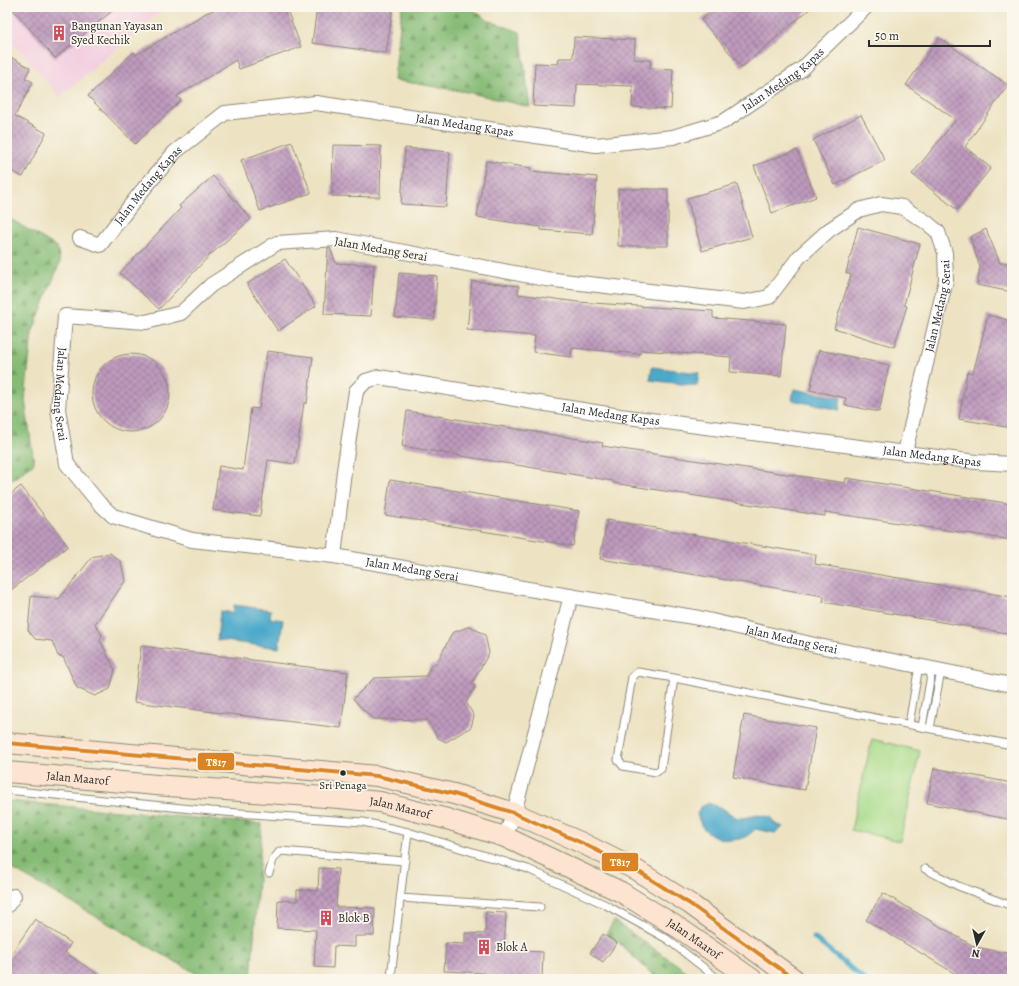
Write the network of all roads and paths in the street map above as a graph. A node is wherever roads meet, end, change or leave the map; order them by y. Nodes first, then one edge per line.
1 (866, 7) edge
2 (80, 238) dead end
3 (905, 452) junction
4 (1012, 464) edge
5 (334, 556) junction
6 (571, 596) junction
7 (931, 669) junction
8 (674, 678) junction
9 (1012, 685) edge
10 (908, 724) junction
11 (922, 726) junction
12 (930, 728) junction
13 (7, 743) edge
14 (1012, 745) edge
15 (7, 772) edge
16 (7, 790) edge
17 (514, 813) junction
18 (408, 832) junction
19 (505, 837) junction
20 (404, 861) junction
21 (925, 869) dead end
22 (269, 873) dead end
23 (400, 898) junction
24 (1012, 906) edge
25 (540, 907) dead end
26 (391, 977) dead end
27 (718, 979) edge
28 (752, 979) edge
29 (794, 979) edge

1 - 2 street, Jalan Medang Kapas
3 - 4 street, Jalan Medang Kapas
3 - 5 street, Jalan Medang Kapas
3 - 5 street, Jalan Medang Serai
5 - 6 street, Jalan Medang Serai
6 - 7 street, Jalan Medang Serai
6 - 17 street
7 - 9 street, Jalan Medang Serai
7 - 10 lane
7 - 11 lane
7 - 12 lane
8 - 8 lane
8 - 10 lane
10 - 11 lane
11 - 12 lane
12 - 14 lane
13 - 17 main road, Jalan Maarof
15 - 19 main road, Jalan Maarof
16 - 18 lane
17 - 19 street
17 - 29 main road, Jalan Maarof
18 - 20 lane
18 - 27 lane
19 - 28 main road, Jalan Maarof
20 - 22 lane
20 - 23 lane
21 - 24 lane
23 - 25 lane
23 - 26 lane

